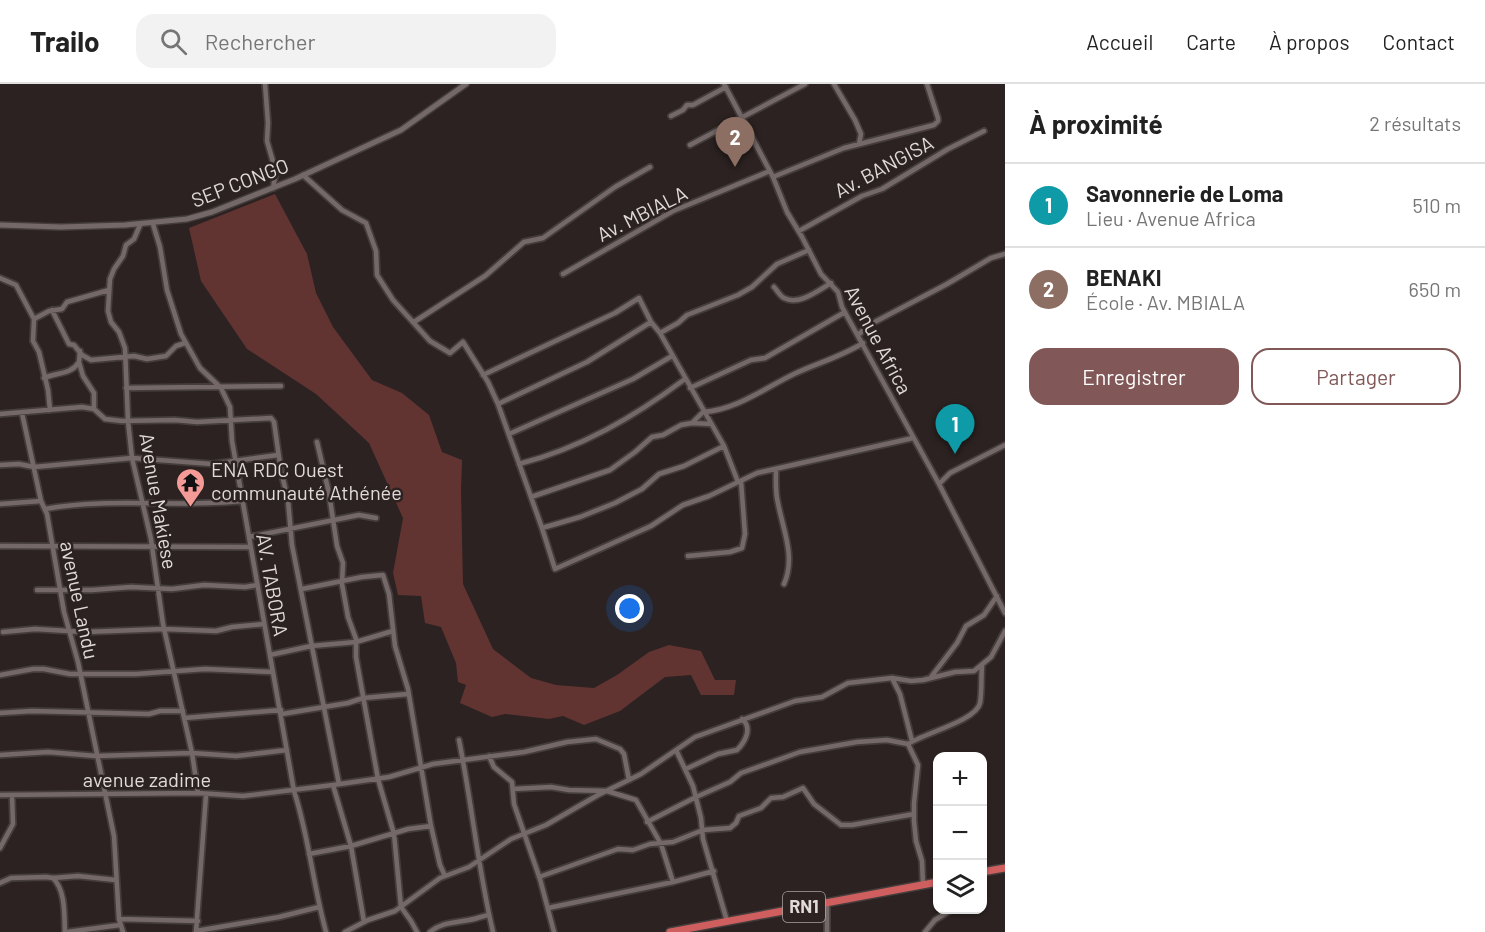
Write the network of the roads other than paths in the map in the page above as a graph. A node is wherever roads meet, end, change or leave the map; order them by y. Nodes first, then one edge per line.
1 (265, 84) edge
2 (466, 84) edge
3 (805, 84) edge
4 (834, 84) edge
5 (927, 84) edge
6 (725, 86) edge
7 (671, 116) dead end
8 (741, 119) junction
9 (984, 131) dead end
10 (859, 144) junction
11 (690, 145) dead end
12 (650, 167) dead end
13 (770, 171) junction
14 (303, 175) junction
15 (773, 177) junction
16 (273, 188) junction
17 (153, 224) junction
18 (0, 225) edge
19 (140, 225) junction
20 (799, 231) junction
21 (809, 250) junction
22 (1005, 254) edge
23 (563, 274) dead end
24 (0, 278) edge
25 (831, 283) junction
26 (774, 287) dead end
27 (109, 290) junction
28 (52, 310) junction
29 (845, 312) junction
30 (34, 319) junction
31 (414, 322) junction
32 (651, 322) junction
33 (660, 333) junction
34 (858, 335) junction
35 (185, 343) junction
36 (863, 343) junction
37 (80, 351) junction
38 (672, 356) junction
39 (125, 358) junction
40 (91, 360) junction
41 (79, 362) junction
42 (483, 375) junction
43 (44, 378) junction
44 (685, 379) junction
45 (280, 386) dead end
46 (127, 388) junction
47 (221, 388) junction
48 (690, 388) junction
49 (498, 404) junction
50 (94, 409) junction
51 (50, 410) junction
52 (703, 412) junction
53 (22, 413) junction
54 (0, 414) edge
55 (230, 419) junction
56 (128, 421) junction
57 (692, 423) junction
58 (711, 424) junction
59 (508, 434) junction
60 (913, 438) junction
61 (317, 442) dead end
62 (1005, 445) edge
63 (724, 446) junction
64 (278, 455) junction
65 (132, 458) junction
66 (235, 460) junction
67 (519, 464) junction
68 (0, 465) edge
69 (34, 466) junction
70 (776, 470) junction
71 (739, 482) junction
72 (939, 484) junction
73 (531, 497) junction
74 (41, 501) junction
75 (242, 501) junction
76 (141, 502) junction
77 (0, 504) edge
78 (45, 509) junction
79 (376, 518) dead end
80 (333, 520) junction
81 (291, 528) junction
82 (542, 528) junction
83 (249, 537) junction
84 (0, 546) edge
85 (152, 547) junction
86 (250, 547) junction
87 (52, 548) junction
88 (688, 556) dead end
89 (342, 581) junction
90 (784, 584) dead end
91 (257, 585) junction
92 (59, 589) junction
93 (158, 589) junction
94 (37, 590) dead end
95 (302, 590) junction
96 (996, 596) junction
97 (1005, 613) edge
98 (264, 624) junction
99 (164, 629) junction
100 (70, 631) junction
101 (393, 631) junction
102 (1005, 631) edge
103 (3, 632) dead end
104 (356, 642) junction
105 (311, 646) junction
106 (270, 655) junction
107 (981, 666) junction
108 (174, 671) junction
109 (273, 672) junction
110 (80, 674) junction
111 (0, 675) edge
112 (892, 678) junction
113 (923, 680) junction
114 (408, 694) junction
115 (363, 698) junction
116 (324, 707) junction
117 (183, 711) junction
118 (87, 712) junction
119 (281, 712) junction
120 (0, 713) edge
121 (184, 718) junction
122 (742, 719) junction
123 (459, 740) dead end
124 (910, 742) junction
125 (287, 750) junction
126 (676, 750) junction
127 (192, 753) junction
128 (0, 755) edge
129 (96, 756) junction
130 (489, 756) junction
131 (463, 761) junction
132 (421, 767) junction
133 (686, 769) junction
134 (378, 779) junction
135 (629, 780) junction
136 (339, 784) junction
137 (333, 785) junction
138 (513, 789) junction
139 (294, 790) junction
140 (607, 791) junction
141 (198, 793) junction
142 (0, 795) edge
143 (12, 795) junction
144 (104, 795) junction
145 (206, 795) junction
146 (696, 797) junction
147 (914, 814) junction
148 (647, 822) junction
149 (431, 826) junction
150 (703, 830) junction
151 (394, 834) junction
152 (525, 834) junction
153 (661, 844) junction
154 (351, 846) junction
155 (0, 848) edge
156 (309, 854) junction
157 (478, 862) junction
158 (1005, 867) edge
159 (714, 871) junction
160 (987, 871) edge
161 (445, 876) junction
162 (539, 877) junction
163 (52, 878) junction
164 (116, 880) junction
165 (673, 882) junction
166 (0, 883) edge
167 (933, 883) edge
168 (923, 885) junction
169 (827, 903) junction
170 (319, 907) junction
171 (401, 907) junction
172 (548, 908) junction
173 (944, 914) edge
174 (489, 915) junction
175 (119, 918) junction
176 (198, 921) junction
177 (727, 921) junction
178 (364, 922) junction
179 (713, 924) junction
180 (120, 925) junction
181 (66, 932) edge
182 (123, 932) edge
183 (196, 932) edge
184 (326, 932) edge
185 (345, 932) edge
186 (417, 932) edge
187 (430, 932) edge
188 (493, 932) edge
189 (554, 932) edge
190 (670, 932) edge
191 (716, 932) edge
192 (827, 932) edge
193 (925, 932) edge

1 - 16 street
2 - 14 street, SEP CONGO
3 - 8 street
4 - 10 street
5 - 10 street
6 - 7 street
6 - 8 street, Avenue Africa
8 - 11 street
8 - 13 street, Avenue Africa
9 - 20 street, Av. BANGISA
10 - 15 street
12 - 31 street
13 - 15 street, Avenue Africa
13 - 23 street, Av. MBIALA
14 - 16 street, SEP CONGO
14 - 31 street
15 - 20 street, Avenue Africa
16 - 17 street, SEP CONGO
17 - 19 street, SEP CONGO
17 - 35 street, AV. TABORA
18 - 19 street, SEP CONGO
19 - 27 street, Avenue Makiese
20 - 21 street, Avenue Africa
21 - 25 street, Avenue Africa
21 - 33 street
22 - 34 street
24 - 30 street
25 - 26 street
25 - 29 street, Avenue Africa
27 - 28 street
27 - 39 street, Avenue Makiese
28 - 30 street
28 - 37 street
29 - 34 street, Avenue Africa
29 - 48 street
30 - 43 street
31 - 42 street
32 - 33 street
32 - 42 street
32 - 49 street
33 - 38 street
34 - 36 street, Avenue Africa
35 - 39 street
35 - 47 street, AV. TABORA
36 - 52 street
36 - 60 street, Avenue Africa
37 - 40 street
37 - 41 street
38 - 44 street
38 - 59 street
39 - 40 street
39 - 46 street, Avenue Makiese
40 - 41 street
41 - 43 street
41 - 50 street
42 - 49 street
43 - 51 street
44 - 48 street
44 - 67 street
45 - 47 street
46 - 47 street
46 - 56 street, Avenue Makiese
47 - 55 street, AV. TABORA
48 - 52 street
49 - 59 street
50 - 51 street
50 - 56 street
51 - 53 street
52 - 57 street
52 - 58 street
53 - 54 street
53 - 69 street, avenue Landu
55 - 56 street
55 - 64 street
55 - 66 street, AV. TABORA
56 - 65 street, Avenue Makiese
57 - 58 street
57 - 73 street
58 - 63 street
59 - 67 street
60 - 70 street
60 - 72 street, Avenue Africa
61 - 80 street
62 - 72 street
63 - 71 street
63 - 82 street
64 - 66 street
64 - 81 street
65 - 66 street
65 - 69 street
65 - 76 street, Avenue Makiese
66 - 75 street, AV. TABORA
67 - 73 street
68 - 69 street
69 - 74 street, avenue Landu
70 - 71 street
70 - 90 street
71 - 82 street
71 - 88 street
72 - 96 street, Avenue Africa
73 - 82 street
74 - 77 street
74 - 78 street, avenue Landu
75 - 76 street
75 - 83 street, AV. TABORA
76 - 78 street
76 - 85 street, Avenue Makiese
78 - 87 street, avenue Landu
79 - 80 street
80 - 81 street
80 - 89 street
81 - 83 street
81 - 95 street
83 - 86 street, AV. TABORA
84 - 87 street
85 - 86 street
85 - 87 street
85 - 93 street, Avenue Makiese
86 - 91 street, AV. TABORA
87 - 92 street, avenue Landu
89 - 95 street
89 - 101 street
89 - 104 street
91 - 93 street
91 - 98 street, AV. TABORA
92 - 93 street
92 - 94 street
92 - 100 street, avenue Landu
93 - 99 street, Avenue Makiese
95 - 105 street
96 - 97 street, Avenue Africa
96 - 113 street
98 - 99 street
98 - 106 street, AV. TABORA
99 - 100 street
99 - 108 street, Avenue Makiese
100 - 103 street
100 - 110 street, avenue Landu
101 - 104 street
101 - 114 street
102 - 107 street
104 - 105 street
104 - 115 street
105 - 106 street
105 - 116 street
106 - 109 street, AV. TABORA
107 - 113 street
107 - 124 street
108 - 109 street
108 - 110 street
108 - 117 street, Avenue Makiese
109 - 119 street, AV. TABORA
110 - 111 street
110 - 118 street, avenue Landu
112 - 113 street
112 - 122 street
112 - 124 street
114 - 115 street
114 - 132 street
115 - 116 street
115 - 134 street
116 - 119 street
116 - 136 street
117 - 118 street
117 - 121 street, Avenue Makiese
118 - 120 street
118 - 129 street, avenue Landu
119 - 121 street
119 - 125 street, AV. TABORA
121 - 127 street, Avenue Makiese
122 - 126 street
122 - 133 street
123 - 131 street
124 - 146 street
124 - 147 street
125 - 127 street
125 - 139 street, AV. TABORA
126 - 133 street
126 - 135 street
127 - 129 street
127 - 141 street, Avenue Makiese
128 - 129 street
129 - 144 street, avenue Landu
130 - 131 street, avenue zadime
130 - 135 street, avenue zadime
130 - 138 street
131 - 132 street, avenue zadime
131 - 157 street
132 - 134 street, avenue zadime
132 - 149 street
133 - 146 street
134 - 136 street, avenue zadime
134 - 151 street
135 - 140 street
136 - 137 street, avenue zadime
137 - 139 street, avenue zadime
137 - 154 street
138 - 140 street
138 - 152 street
139 - 145 street, avenue zadime
139 - 156 street, AV. TABORA
140 - 148 street
140 - 152 street
141 - 144 street, avenue zadime
141 - 145 street, avenue zadime
142 - 143 street, avenue zadime
143 - 144 street, avenue zadime
143 - 155 street
144 - 164 street, avenue Landu
145 - 176 street
146 - 148 street
146 - 150 street
147 - 150 street
147 - 168 street
148 - 153 street
149 - 151 street
149 - 161 street
150 - 153 street
150 - 159 street
151 - 154 street
151 - 171 street
152 - 157 street
152 - 162 street
153 - 162 street
153 - 165 street
154 - 156 street
154 - 178 street
156 - 170 street, AV. TABORA
157 - 161 street
157 - 174 street
158 - 160 highway
159 - 165 street
159 - 177 street
161 - 171 street
162 - 172 street
163 - 164 street
163 - 166 street
163 - 181 street
164 - 175 street, avenue Landu
165 - 172 street
167 - 168 highway, RN1
168 - 169 highway, RN1
169 - 177 highway, RN1
169 - 192 street
170 - 183 street
170 - 184 street, AV. TABORA
171 - 178 street
171 - 186 street
172 - 189 street
173 - 193 street
174 - 187 street
174 - 188 street
175 - 176 street
175 - 180 street, avenue Landu
176 - 183 street
177 - 179 highway, RN1
178 - 185 street
179 - 190 highway, RN1
179 - 191 street
180 - 181 street
180 - 182 street, avenue Landu

